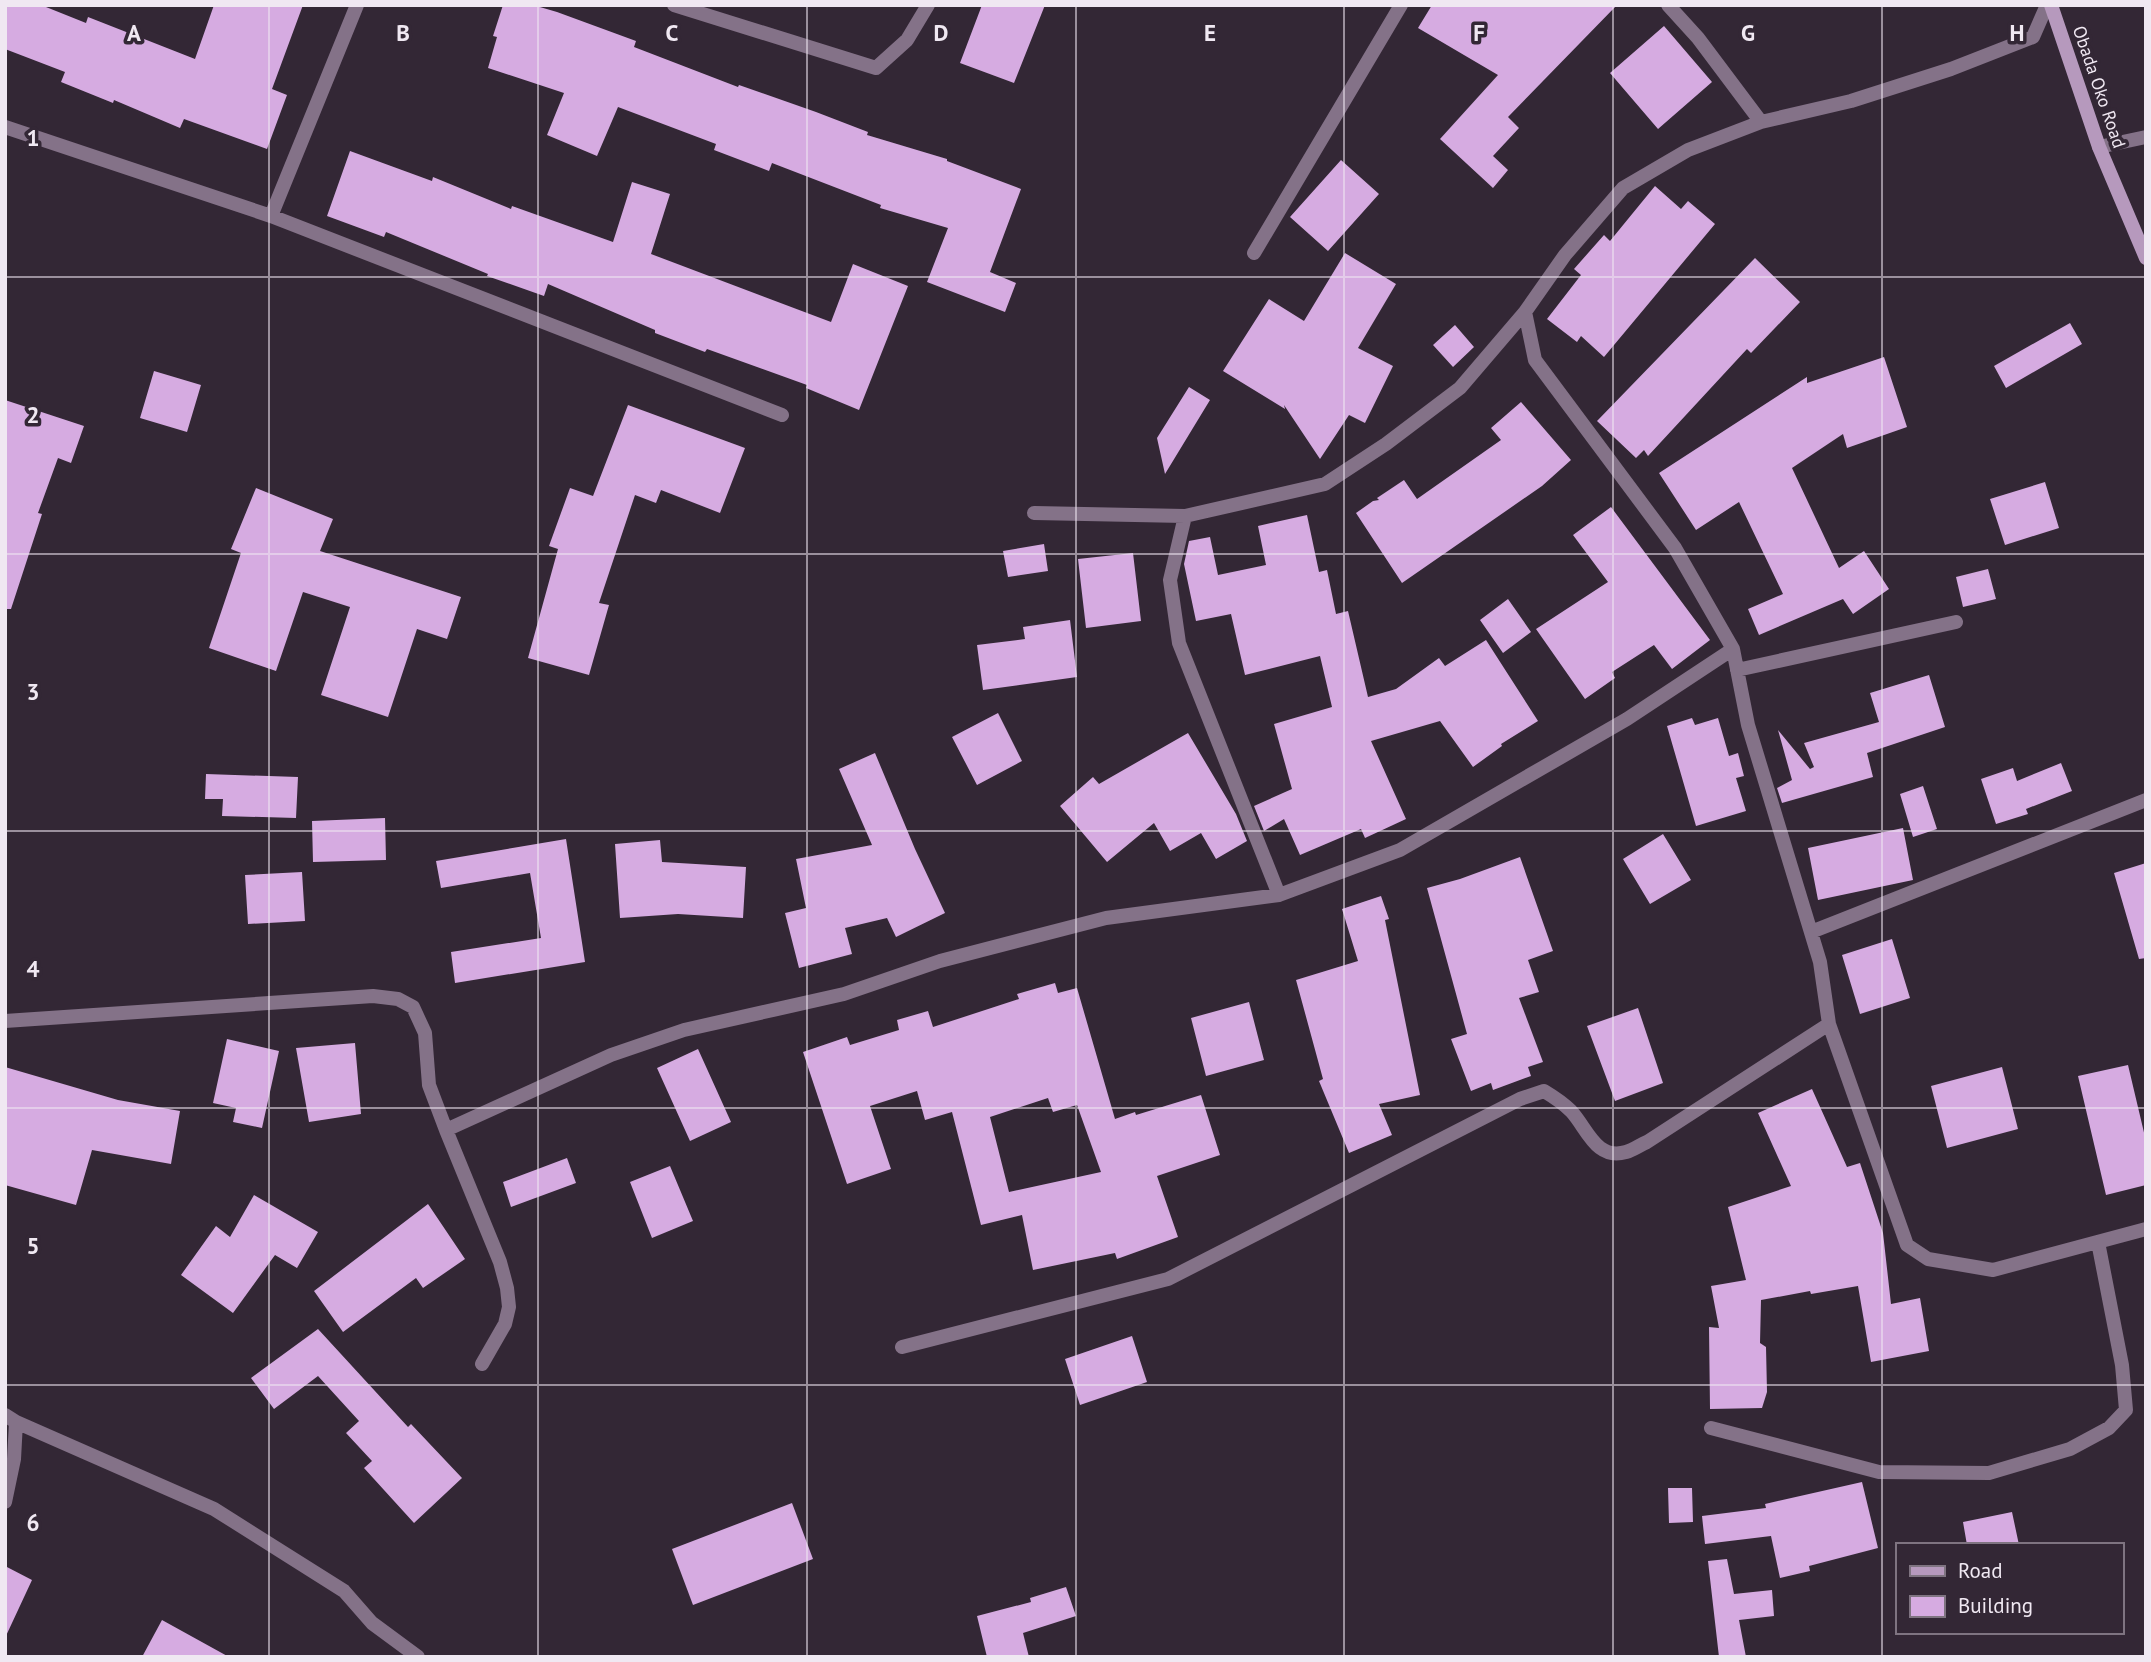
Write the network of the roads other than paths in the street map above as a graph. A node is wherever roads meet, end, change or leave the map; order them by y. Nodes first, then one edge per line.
1 (357, 5) edge
2 (674, 5) edge
3 (928, 5) edge
4 (1401, 5) edge
5 (1668, 5) edge
6 (2049, 5) edge
7 (1761, 122) junction
8 (5, 127) edge
9 (2146, 137) edge
10 (2099, 147) junction
11 (271, 216) junction
12 (1254, 253) dead end
13 (2146, 258) edge
14 (1525, 312) junction
15 (782, 415) dead end
16 (1034, 513) dead end
17 (1185, 516) junction
18 (1956, 622) dead end
19 (1733, 649) junction
20 (1737, 670) junction
21 (2146, 800) edge
22 (1279, 895) junction
23 (1811, 932) junction
24 (5, 1021) edge
25 (1829, 1024) junction
26 (446, 1130) junction
27 (2146, 1229) edge
28 (2098, 1242) junction
29 (902, 1347) dead end
30 (482, 1364) dead end
31 (11, 1419) edge
32 (1711, 1429) dead end
33 (5, 1502) edge
34 (418, 1657) edge

1 - 11 street
2 - 3 street
4 - 12 street
5 - 7 street
6 - 7 street
6 - 10 main road, Obada Oko Road
7 - 14 street
8 - 11 street
9 - 10 street
10 - 13 main road, Obada Oko Road
11 - 15 street
14 - 17 street
14 - 19 street
16 - 17 street
17 - 22 street
18 - 20 street
19 - 20 street
19 - 22 street
20 - 23 street
21 - 23 street
22 - 26 street
23 - 25 street
24 - 26 street
25 - 28 street
25 - 29 street
26 - 30 street
27 - 28 street
28 - 32 street
31 - 33 street
31 - 34 street

